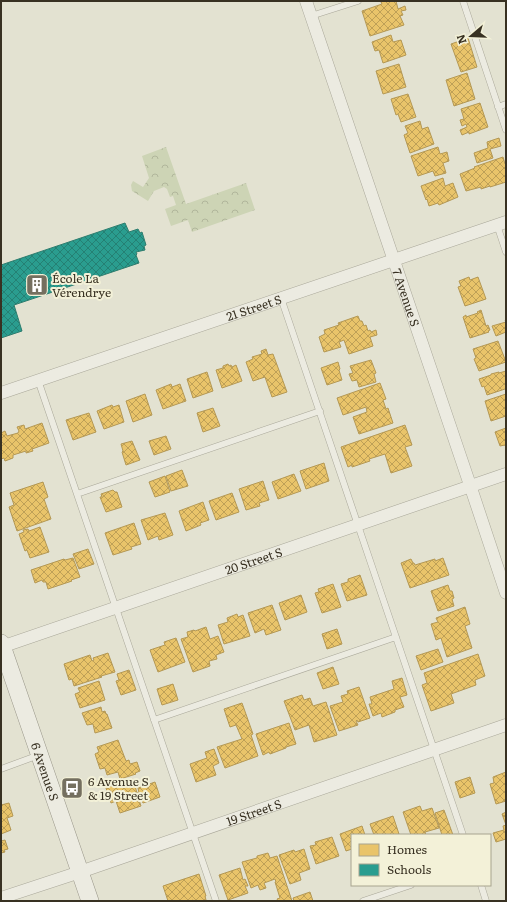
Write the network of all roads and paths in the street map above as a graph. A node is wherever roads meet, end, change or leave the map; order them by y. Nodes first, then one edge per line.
1 (306, 1) edge
2 (358, 1) edge
3 (463, 1) edge
4 (311, 16) junction
5 (506, 104) edge
6 (498, 107) junction
7 (506, 130) edge
8 (501, 224) edge
9 (506, 252) edge
10 (394, 260) junction
11 (281, 298) junction
12 (38, 380) junction
13 (1, 393) edge
14 (320, 411) junction
15 (506, 474) edge
16 (470, 485) junction
17 (77, 494) junction
18 (358, 524) junction
19 (506, 594) edge
20 (116, 607) junction
21 (396, 637) junction
22 (1, 645) edge
23 (154, 720) junction
24 (506, 724) edge
25 (434, 750) junction
26 (40, 755) junction
27 (1, 769) edge
28 (193, 833) junction
29 (463, 834) edge
30 (80, 872) junction
31 (408, 886) edge
32 (480, 886) edge
33 (1, 898) edge
34 (90, 901) edge
35 (216, 901) edge
36 (363, 901) edge
37 (486, 901) edge

1 - 4 street, 7 Avenue S
2 - 4 lane
3 - 6 lane
4 - 10 street, 7 Avenue S
5 - 6 lane
6 - 7 lane
8 - 9 lane
8 - 10 street, 21 Street S
10 - 11 street, 21 Street S
10 - 16 street, 7 Avenue S
11 - 12 street, 21 Street S
11 - 14 lane
12 - 13 street, 21 Street S
12 - 17 lane
14 - 17 lane
14 - 18 lane
15 - 16 street, 20 Street S
16 - 18 street, 20 Street S
16 - 19 street, 7 Avenue S
17 - 20 lane
18 - 20 street, 20 Street S
18 - 21 lane
20 - 22 street, 20 Street S
20 - 23 lane
21 - 23 lane
21 - 25 lane
22 - 26 main road, 6 Avenue S
23 - 28 lane
24 - 25 street, 19 Street S
25 - 28 street, 19 Street S
25 - 29 lane
26 - 27 lane
26 - 30 main road, 6 Avenue S
28 - 30 street, 19 Street S
28 - 35 lane
30 - 33 street, 19 Street S
30 - 34 main road, 6 Avenue S
31 - 36 lane
32 - 37 lane

